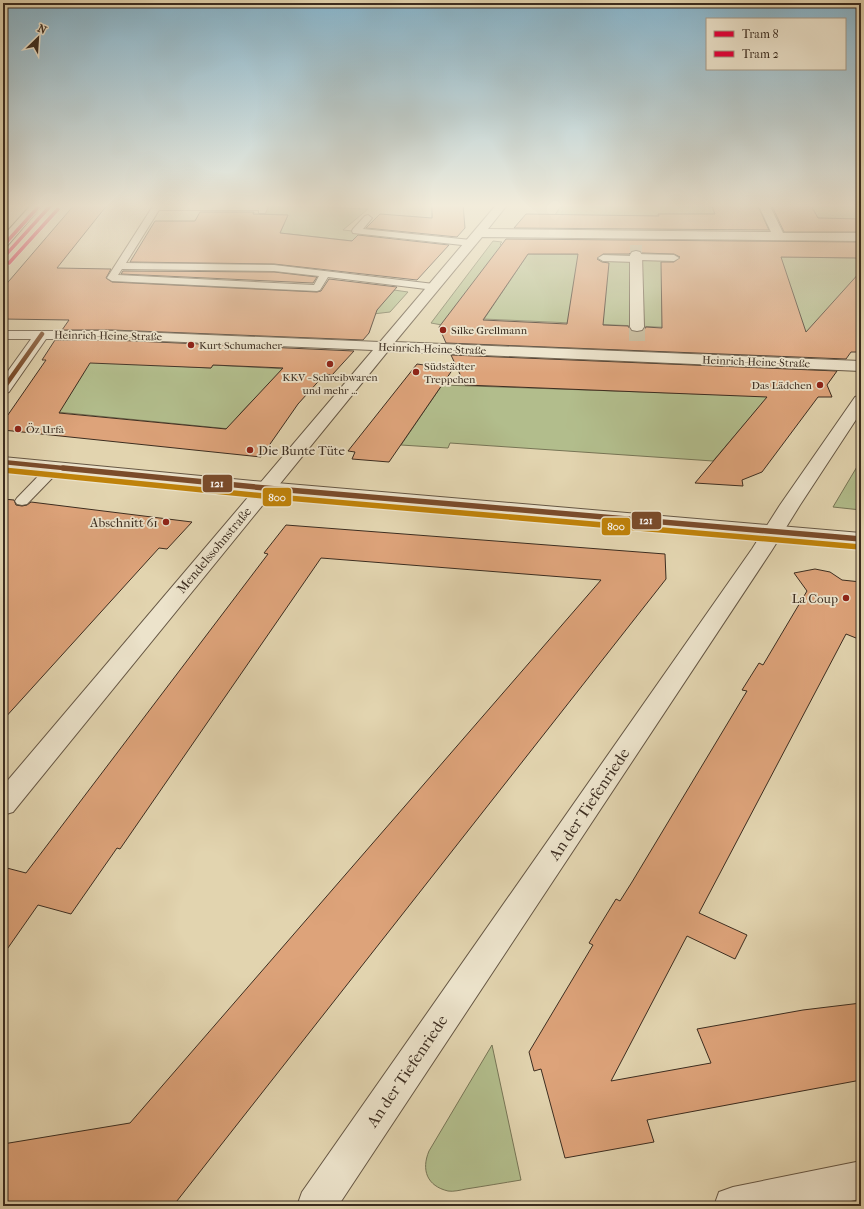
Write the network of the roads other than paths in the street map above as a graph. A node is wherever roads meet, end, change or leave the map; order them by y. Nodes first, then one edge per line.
1 (123, 260) edge
2 (456, 260) edge
3 (636, 260) tunnel mouth
4 (120, 266) junction
5 (325, 274) junction
6 (434, 287) junction
7 (42, 334) junction
8 (3, 335) edge
9 (383, 347) junction
10 (639, 357) junction
11 (861, 366) edge
12 (3, 389) edge
13 (861, 400) edge
14 (3, 462) edge
15 (56, 467) junction
16 (265, 488) junction
17 (22, 501) dead end
18 (775, 530) junction
19 (861, 539) edge
20 (3, 805) edge
21 (861, 1180) edge
22 (316, 1206) edge
23 (733, 1206) edge

1 - 4 lane
2 - 6 street, Mendelssohnstraße
3 - 10 street
4 - 5 lane
4 - 5 lane
5 - 6 lane
6 - 9 street, Mendelssohnstraße
7 - 8 street, Heinrich-Heine-Straße
7 - 9 street, Heinrich-Heine-Straße
7 - 12 street
9 - 10 street, Heinrich-Heine-Straße
9 - 16 street, Mendelssohnstraße
10 - 11 street, Heinrich-Heine-Straße
13 - 18 street, An der Tiefenriede
14 - 15 street
15 - 16 street
15 - 17 lane
16 - 18 street
16 - 20 street, Mendelssohnstraße
18 - 19 street
18 - 22 street, An der Tiefenriede
21 - 23 street

